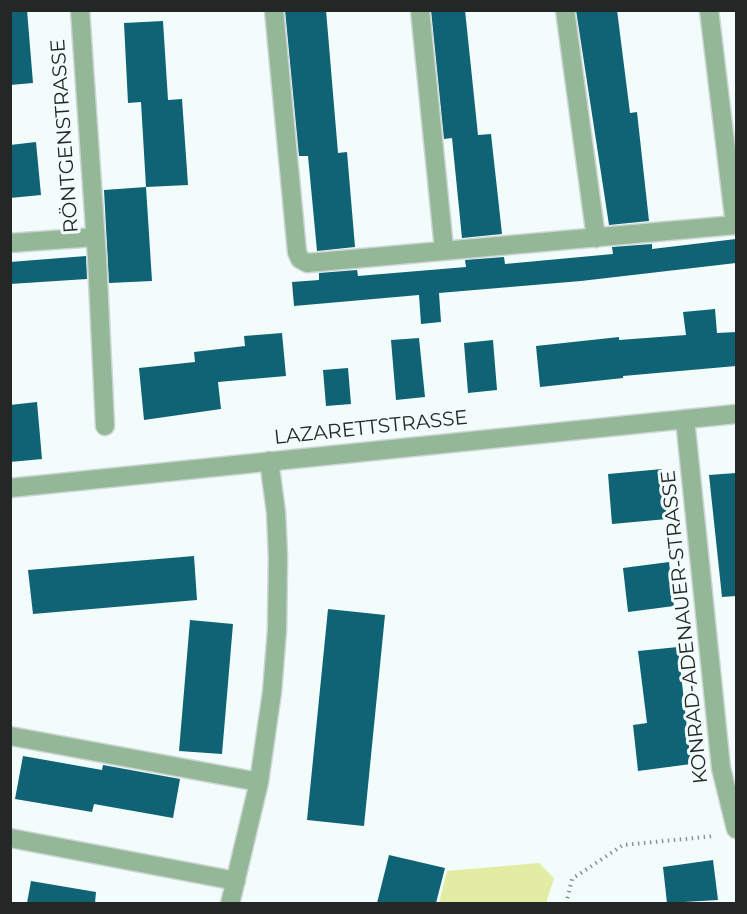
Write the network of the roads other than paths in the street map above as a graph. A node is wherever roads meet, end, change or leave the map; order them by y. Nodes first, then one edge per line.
1 (80, 10) edge
2 (274, 10) edge
3 (420, 10) edge
4 (565, 10) edge
5 (709, 10) edge
6 (95, 237) junction
7 (596, 238) junction
8 (10, 243) edge
9 (444, 249) junction
10 (736, 414) edge
11 (685, 419) junction
12 (105, 426) dead end
13 (269, 461) junction
14 (10, 488) edge
15 (10, 736) edge
16 (259, 782) junction
17 (731, 832) edge
18 (10, 838) edge
19 (236, 881) junction
20 (230, 903) edge

1 - 6 street, RÖNTGENSTRASSE
2 - 9 street
3 - 9 street
4 - 7 street
5 - 7 street
6 - 8 street
6 - 12 street, RÖNTGENSTRASSE
7 - 9 street
10 - 11 street, LAZARETTSTRASSE
11 - 13 street, LAZARETTSTRASSE
11 - 17 street, KONRAD-ADENAUER-STRASSE
13 - 14 street, LAZARETTSTRASSE
13 - 16 street
15 - 16 street
16 - 19 street
18 - 19 street
19 - 20 street

